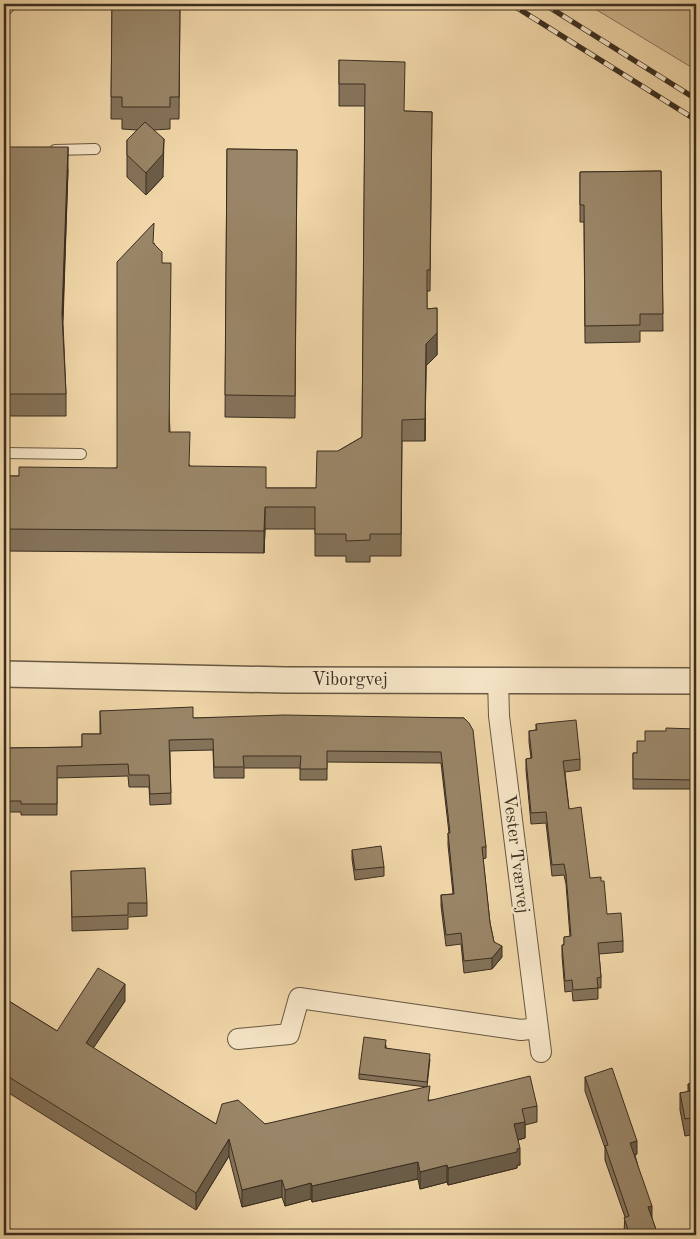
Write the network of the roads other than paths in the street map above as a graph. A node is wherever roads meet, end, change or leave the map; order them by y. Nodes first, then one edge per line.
1 (95, 149) dead end
2 (40, 151) edge
3 (4, 453) edge
4 (81, 454) dead end
5 (4, 674) edge
6 (498, 679) junction
7 (696, 681) edge
8 (538, 1028) junction
9 (238, 1039) dead end
10 (541, 1052) dead end

1 - 2 lane
3 - 4 lane
5 - 6 street, Viborgvej
6 - 7 street, Viborgvej
6 - 8 street, Vester Tværvej
8 - 9 street
8 - 10 street, Vester Tværvej

